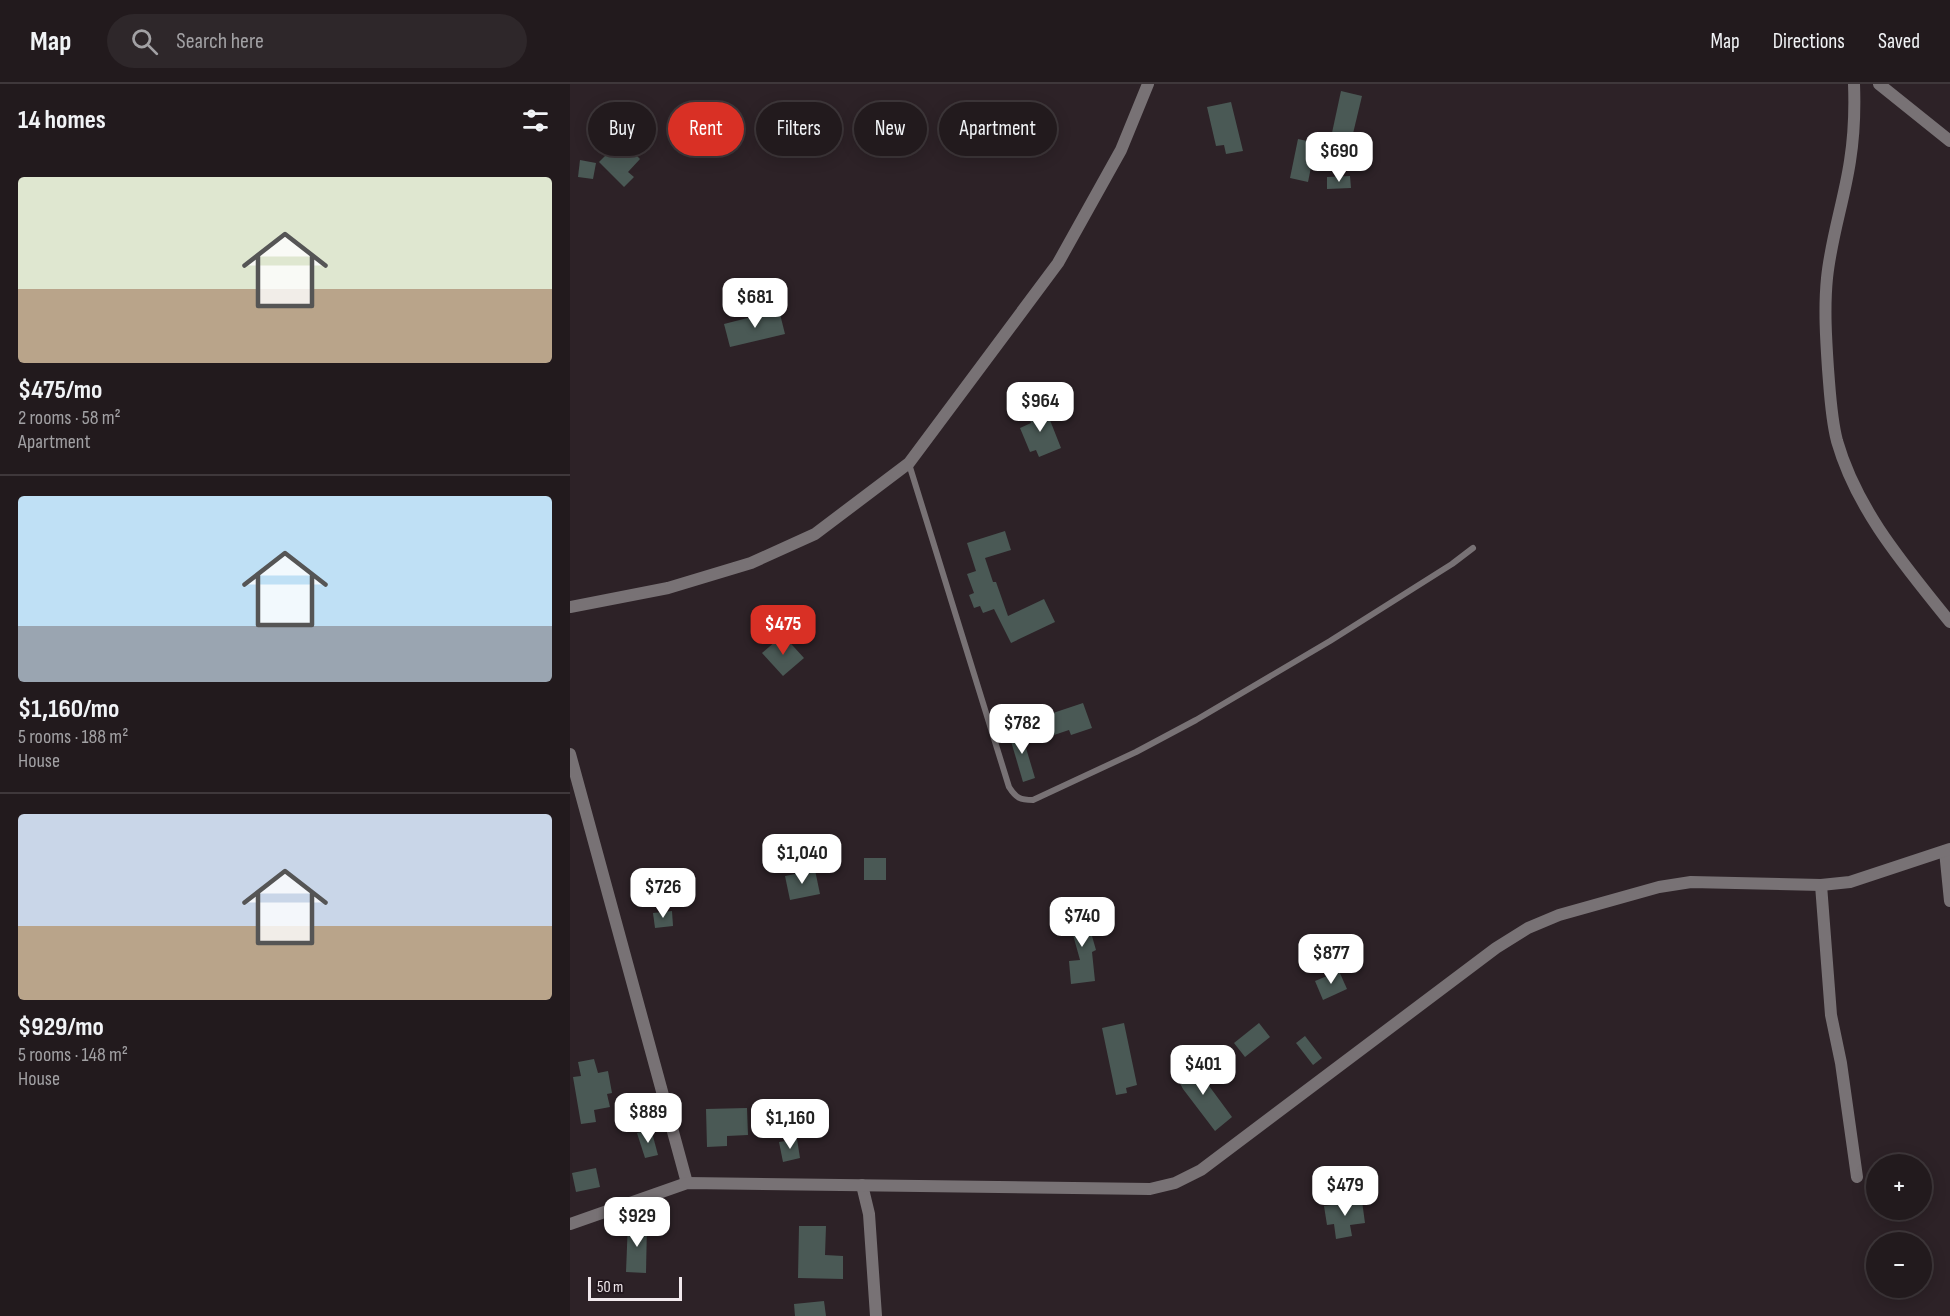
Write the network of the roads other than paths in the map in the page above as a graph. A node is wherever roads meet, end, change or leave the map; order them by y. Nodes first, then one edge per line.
1 (1148, 84) edge
2 (1854, 84) edge
3 (1879, 84) edge
4 (1950, 141) edge
5 (909, 463) junction
6 (1473, 548) dead end
7 (570, 607) edge
8 (1950, 622) edge
9 (570, 754) edge
10 (1948, 850) edge
11 (1821, 885) junction
12 (1950, 901) edge
13 (1857, 1177) dead end
14 (687, 1183) junction
15 (862, 1185) junction
16 (570, 1224) edge
17 (876, 1316) edge

1 - 5 street
2 - 8 street
3 - 4 street
5 - 6 lane
5 - 7 street
9 - 14 street
10 - 11 street
10 - 12 street
11 - 13 street
11 - 15 street
14 - 15 street
14 - 16 street
15 - 17 street

